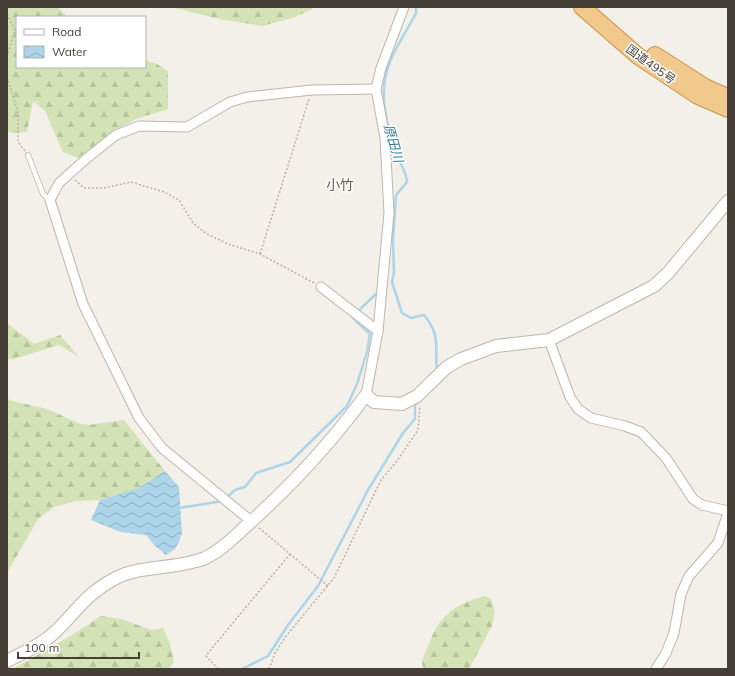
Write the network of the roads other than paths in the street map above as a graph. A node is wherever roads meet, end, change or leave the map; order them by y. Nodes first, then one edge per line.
1 (404, 7) edge
2 (587, 8) edge
3 (376, 88) junction
4 (728, 98) edge
5 (728, 109) edge
6 (28, 155) road end
7 (50, 200) junction
8 (728, 201) edge
9 (321, 287) road end
10 (378, 331) junction
11 (549, 340) junction
12 (366, 395) junction
13 (728, 512) edge
14 (252, 521) junction
15 (7, 661) edge
16 (656, 669) edge

1 - 3 street
2 - 4 highway, 国道495号
2 - 5 highway, 国道495号
3 - 7 street
3 - 10 street
6 - 7 lane
7 - 14 street
8 - 11 street
9 - 10 street
10 - 12 street
11 - 12 street
11 - 13 street
12 - 14 street
13 - 16 street
14 - 15 street

